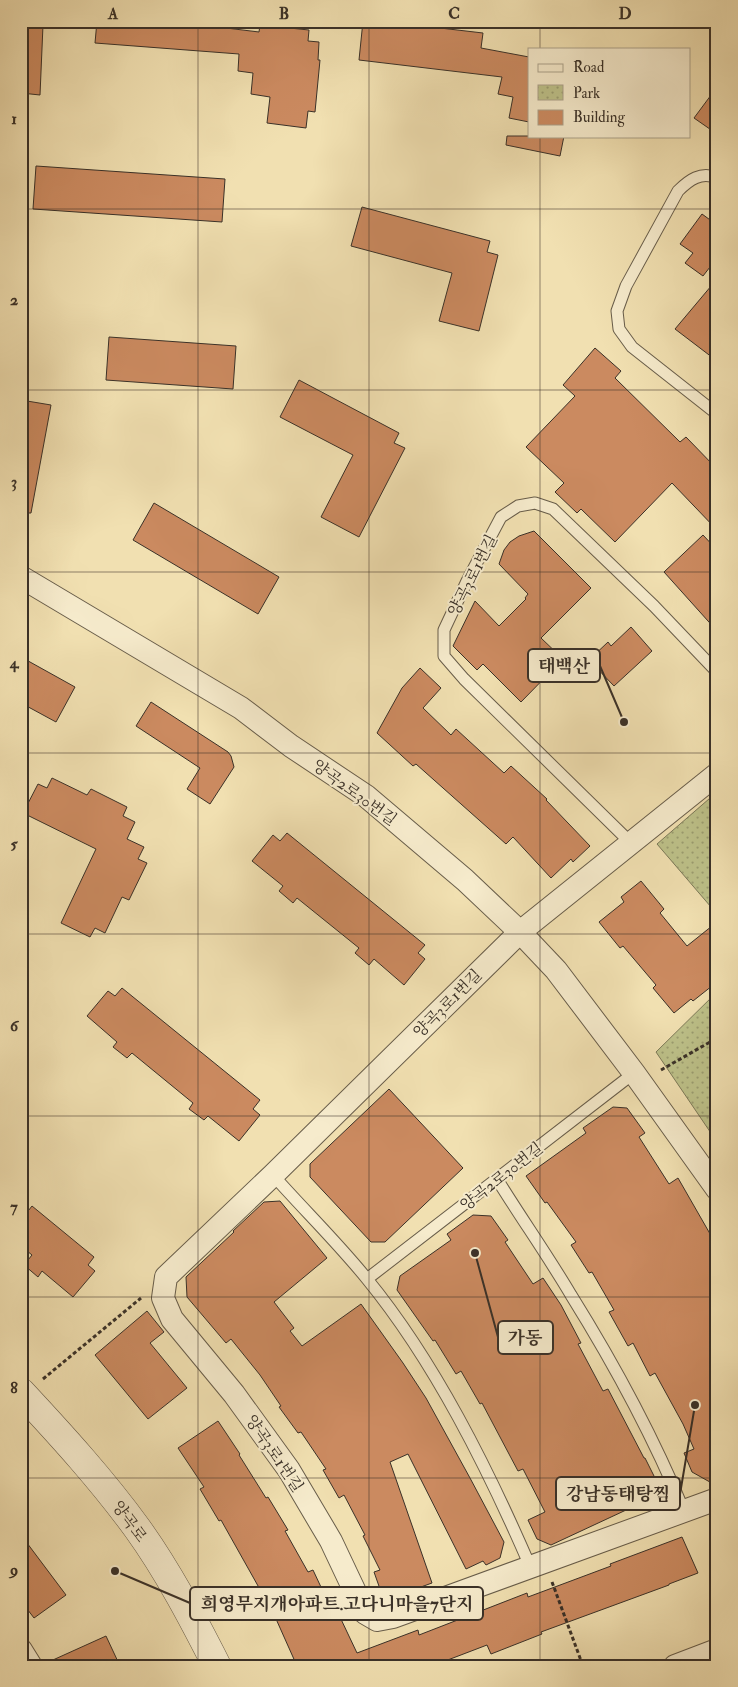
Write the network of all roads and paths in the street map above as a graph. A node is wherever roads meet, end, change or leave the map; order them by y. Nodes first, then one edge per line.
1 (717, 178) edge
2 (717, 414) edge
3 (21, 577) edge
4 (717, 672) edge
5 (717, 774) edge
6 (631, 843) junction
7 (520, 932) junction
8 (717, 1038) edge
9 (660, 1071) dead end
10 (634, 1074) junction
11 (273, 1175) junction
12 (497, 1179) junction
13 (717, 1189) edge
14 (166, 1277) junction
15 (367, 1279) junction
16 (22, 1394) edge
17 (717, 1499) edge
18 (684, 1511) junction
19 (537, 1563) junction
20 (21, 1650) edge
21 (717, 1650) edge
22 (31, 1666) edge
23 (217, 1666) edge
24 (583, 1666) edge
25 (675, 1666) edge

1 - 2 lane
3 - 7 street, 양곡2로30번길
4 - 6 lane, 양곡3로1번길
5 - 6 street, 양곡3로1번길
6 - 7 street, 양곡3로1번길
7 - 10 street, 양곡2로30번길
7 - 11 street, 양곡3로1번길
8 - 9 path
10 - 12 lane, 양곡2로30번길
10 - 13 street, 양곡2로30번길
11 - 14 street, 양곡3로1번길
11 - 15 lane
12 - 15 lane, 양곡2로30번길
12 - 18 lane
14 - 16 path
14 - 19 street, 양곡3로1번길
15 - 19 lane
16 - 23 street, 양곡로
17 - 18 street, 양곡3로1번길
18 - 19 street, 양곡3로1번길
19 - 24 path
20 - 22 street
21 - 25 street

